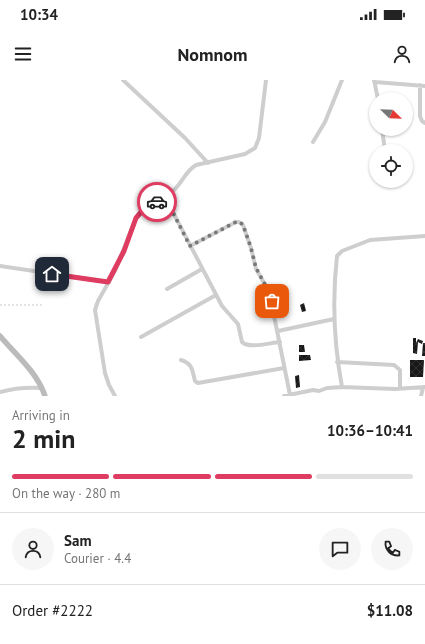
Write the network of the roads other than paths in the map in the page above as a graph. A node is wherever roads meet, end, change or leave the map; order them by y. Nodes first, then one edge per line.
1 (123, 80) edge
2 (266, 80) edge
3 (342, 80) edge
4 (375, 81) edge
5 (420, 85) junction
6 (425, 86) edge
7 (377, 92) edge
8 (425, 123) edge
9 (313, 142) dead end
10 (208, 163) junction
11 (165, 197) junction
12 (425, 236) edge
13 (190, 246) junction
14 (0, 266) edge
15 (202, 269) junction
16 (108, 282) junction
17 (167, 289) dead end
18 (216, 295) junction
19 (334, 319) junction
20 (278, 330) junction
21 (0, 336) edge
22 (141, 337) dead end
23 (280, 342) junction
24 (181, 360) dead end
25 (337, 362) junction
26 (284, 368) junction
27 (342, 387) junction
28 (42, 388) junction
29 (424, 388) edge
30 (400, 389) junction
31 (0, 392) edge
32 (319, 394) edge
33 (290, 395) edge
34 (46, 396) edge
35 (116, 396) edge
36 (284, 396) edge
37 (421, 396) edge

1 - 10 street
2 - 10 street
3 - 9 street
4 - 5 street
4 - 7 street
5 - 6 street
5 - 8 street
10 - 11 street
11 - 13 street
11 - 16 street
12 - 19 street
13 - 15 street
13 - 20 street
14 - 16 street
15 - 17 street
15 - 18 street
16 - 35 street
18 - 22 street
18 - 23 street
19 - 20 street
19 - 25 street
20 - 23 street
21 - 28 street
23 - 26 street
24 - 26 street
25 - 27 street
25 - 30 street
26 - 33 street
27 - 30 street
27 - 32 street
28 - 31 street
28 - 34 street
29 - 30 street
29 - 37 street
32 - 33 street
33 - 36 street

